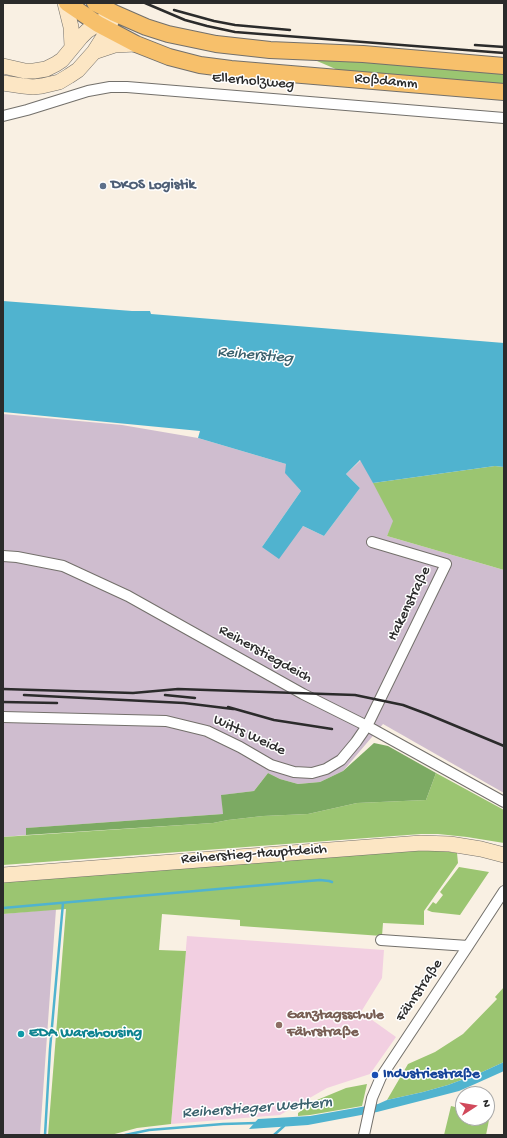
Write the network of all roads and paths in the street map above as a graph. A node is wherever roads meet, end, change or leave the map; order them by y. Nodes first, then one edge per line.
1 (66, 3) edge
2 (95, 3) edge
3 (114, 14) junction
4 (103, 27) junction
5 (136, 44) junction
6 (72, 46) junction
7 (94, 52) junction
8 (3, 66) edge
9 (504, 66) edge
10 (3, 83) edge
11 (504, 92) edge
12 (3, 116) edge
13 (504, 118) edge
14 (372, 542) dead end
15 (3, 556) edge
16 (3, 717) edge
17 (367, 726) junction
18 (504, 802) edge
19 (504, 855) edge
20 (3, 874) edge
21 (504, 891) edge
22 (381, 940) dead end
23 (468, 946) junction
24 (364, 1135) edge

1 - 4 main road, Roßdamm
1 - 6 main road
2 - 3 main road, Roßdamm
3 - 4 main road
3 - 9 main road, Roßdamm
4 - 5 main road, Roßdamm
4 - 6 main road
4 - 7 main road
5 - 7 main road
5 - 11 main road, Roßdamm
6 - 8 main road
7 - 10 main road
12 - 13 street, Ellerholzweg
14 - 17 street, Hakenstraße
15 - 17 street, Reiherstiegdeich
16 - 17 street, Witts Weide
17 - 18 street, Reiherstiegdeich
19 - 20 main road, Reiherstieg-Hauptdeich
21 - 23 street, Fährstraße
22 - 23 street
23 - 24 street, Fährstraße

